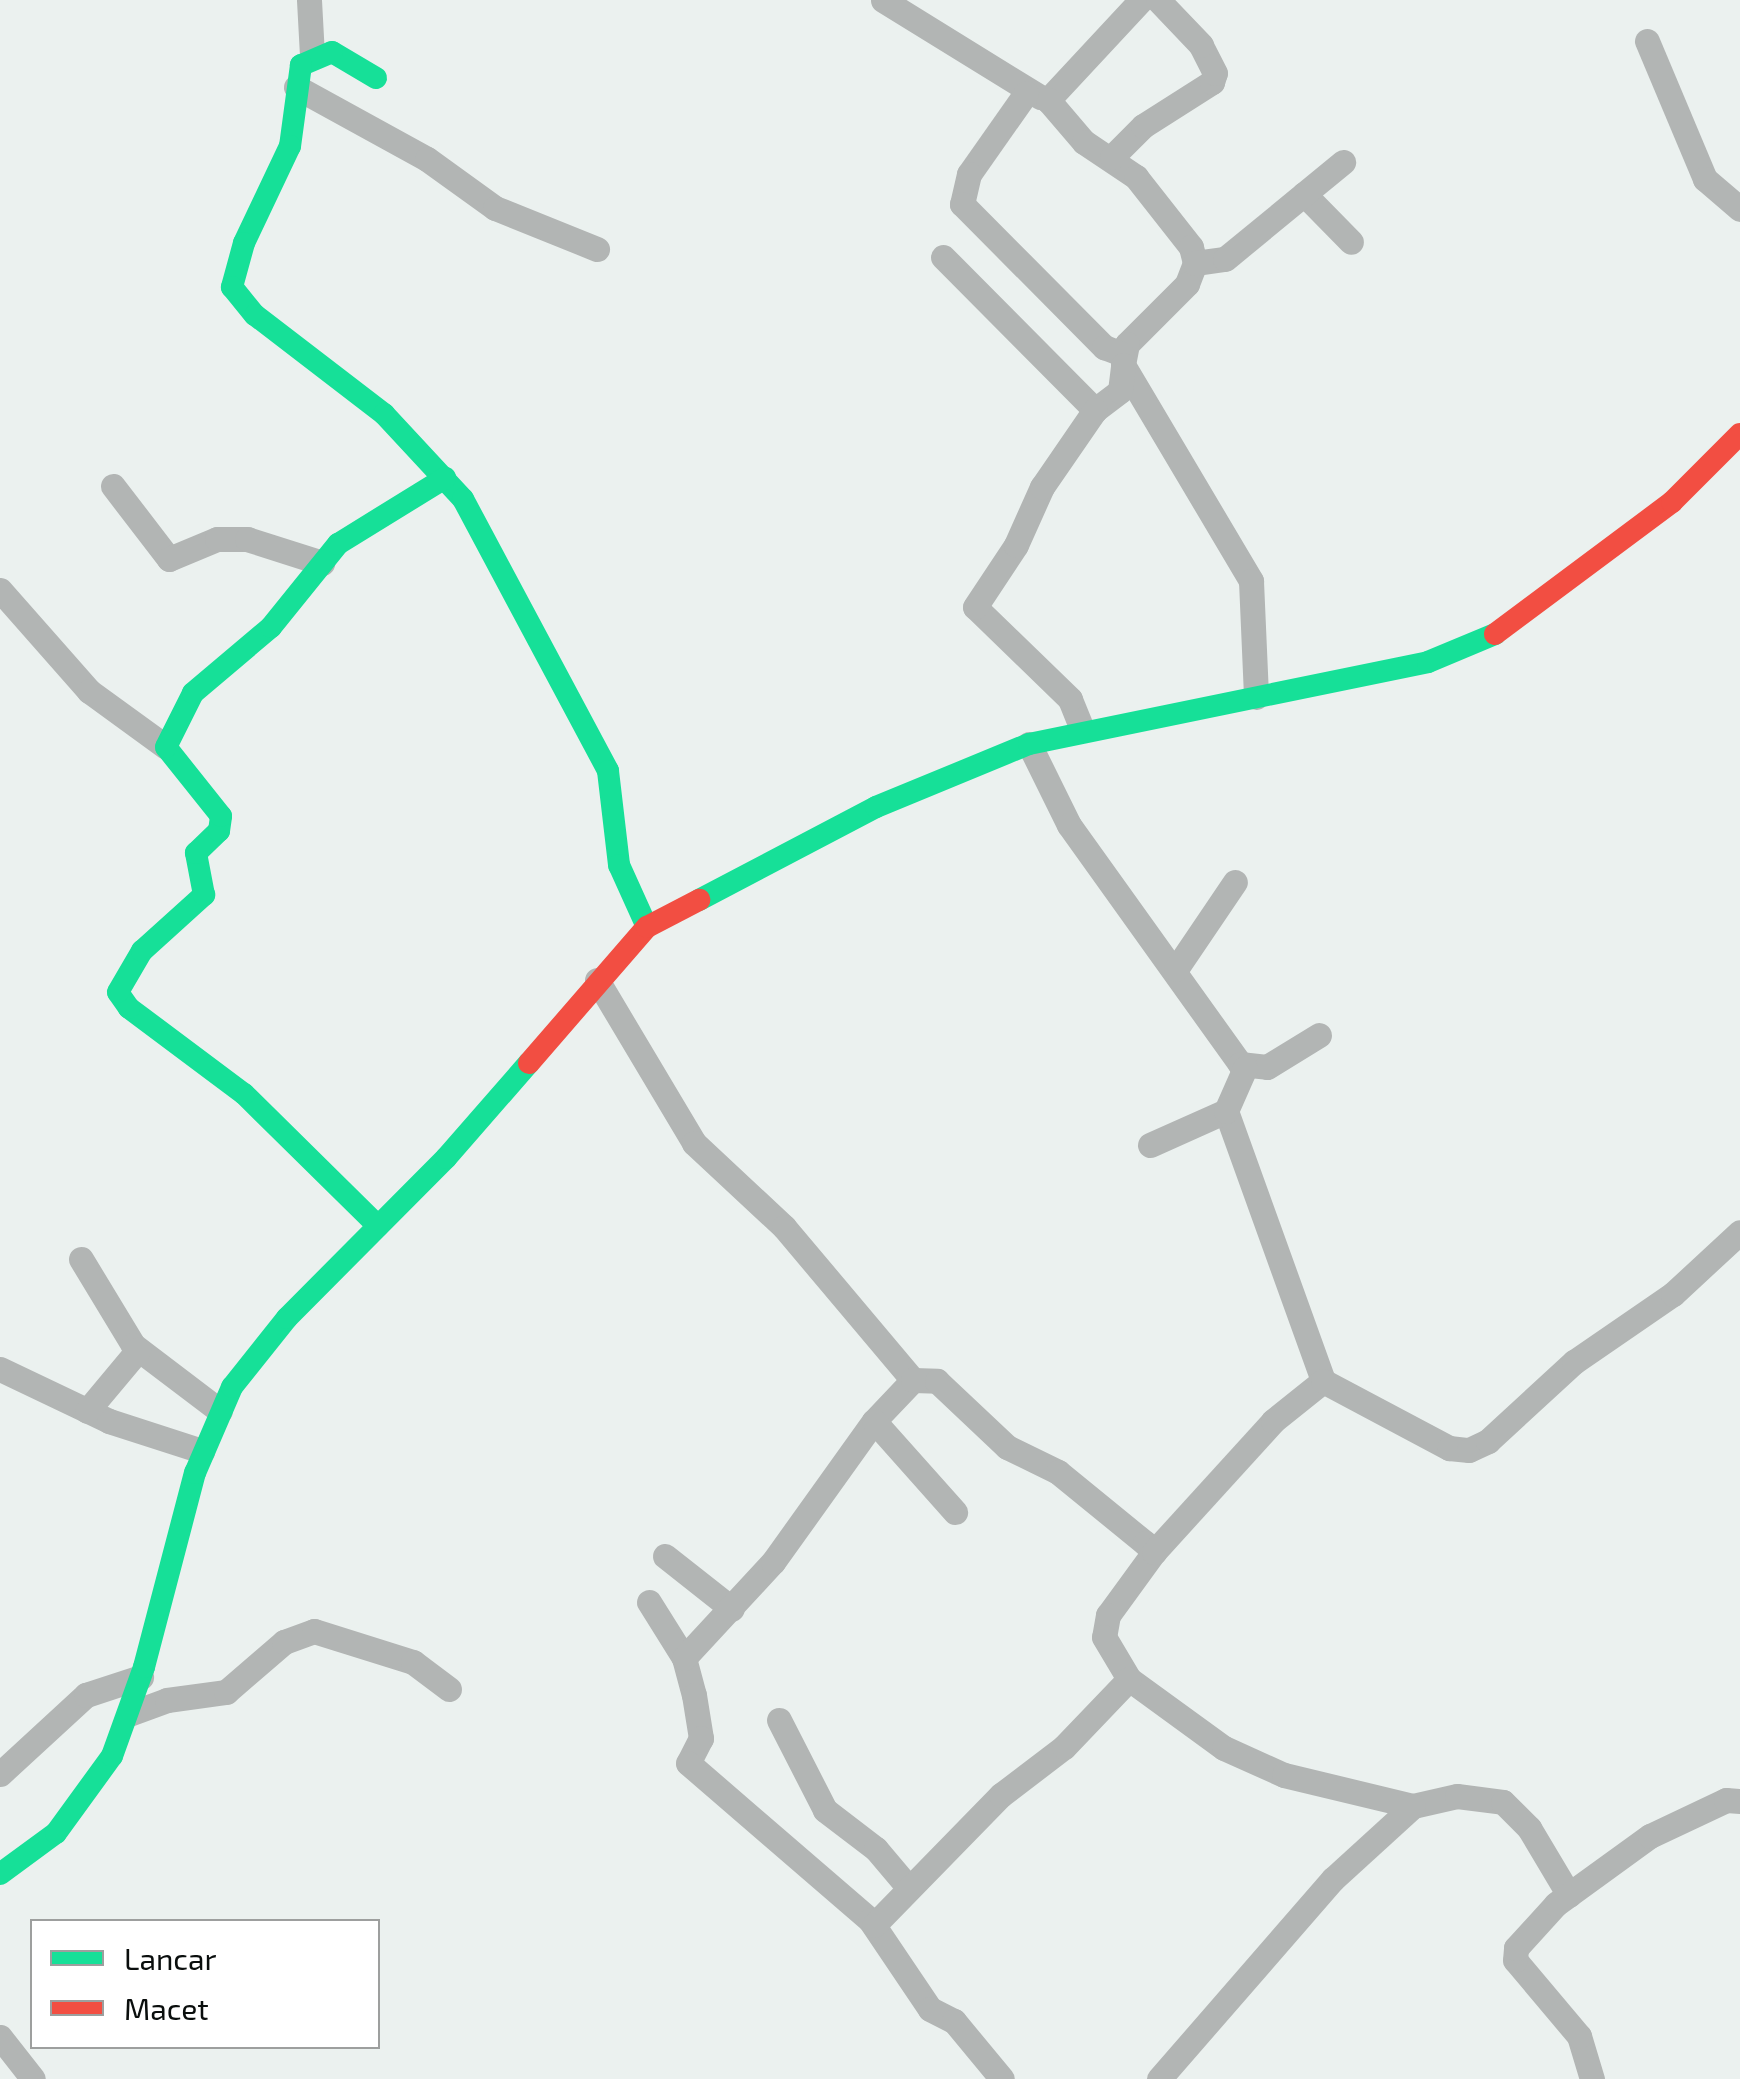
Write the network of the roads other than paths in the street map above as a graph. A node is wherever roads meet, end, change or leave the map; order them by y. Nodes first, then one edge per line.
1 (309, 0) edge
2 (883, 0) edge
3 (1141, 0) edge
4 (1158, 0) edge
5 (1647, 42) dead end
6 (312, 55) junction
7 (376, 78) dead end
8 (296, 86) junction
9 (1037, 96) junction
10 (1112, 157) junction
11 (1344, 162) dead end
12 (1304, 194) junction
13 (1740, 209) edge
14 (1351, 242) dead end
15 (597, 249) dead end
16 (943, 256) dead end
17 (1195, 263) junction
18 (1122, 360) junction
19 (1095, 410) junction
20 (1740, 434) edge
21 (446, 478) junction
22 (114, 486) dead end
23 (322, 562) junction
24 (0, 590) edge
25 (1256, 697) junction
26 (1082, 729) junction
27 (1029, 744) junction
28 (166, 747) junction
29 (1235, 882) dead end
30 (647, 926) junction
31 (1176, 969) junction
32 (597, 980) junction
33 (1319, 1035) dead end
34 (1245, 1068) junction
35 (1226, 1111) junction
36 (1150, 1145) dead end
37 (378, 1226) junction
38 (1740, 1232) edge
39 (81, 1260) dead end
40 (138, 1350) junction
41 (0, 1369) edge
42 (913, 1380) junction
43 (1323, 1380) junction
44 (87, 1411) junction
45 (220, 1411) junction
46 (874, 1422) junction
47 (202, 1451) junction
48 (955, 1512) dead end
49 (1154, 1552) junction
50 (666, 1556) dead end
51 (649, 1602) dead end
52 (732, 1609) junction
53 (684, 1658) junction
54 (141, 1677) junction
55 (1129, 1679) junction
56 (449, 1688) dead end
57 (129, 1714) junction
58 (779, 1720) dead end
59 (0, 1774) edge
60 (1740, 1801) edge
61 (1413, 1806) junction
62 (0, 1874) edge
63 (910, 1888) junction
64 (1568, 1894) junction
65 (874, 1924) junction
66 (0, 2037) edge
67 (33, 2079) edge
68 (1002, 2079) edge
69 (1159, 2079) edge
70 (1592, 2079) edge

1 - 6 street
2 - 9 street
3 - 9 street
4 - 10 street
5 - 13 street
6 - 7 street
6 - 8 street
8 - 15 street
8 - 21 street
9 - 10 street
9 - 18 street
10 - 17 street
11 - 12 street
12 - 14 street
12 - 17 street
16 - 19 street
17 - 18 street
18 - 19 street
18 - 25 street
19 - 26 street
20 - 25 street
21 - 23 street
21 - 30 street
22 - 23 street
23 - 28 street
24 - 28 street
25 - 26 street
26 - 27 street
27 - 30 street
27 - 31 street
28 - 37 street
29 - 31 street
30 - 32 street
31 - 34 street
32 - 37 street
32 - 42 street
33 - 34 street
34 - 35 street
35 - 36 street
35 - 43 street
37 - 45 street
38 - 43 street
39 - 40 street
40 - 44 street
40 - 45 street
41 - 44 street
42 - 46 street
42 - 49 street
43 - 49 street
44 - 47 street
45 - 47 street
46 - 48 street
46 - 52 street
47 - 54 street
49 - 55 street
50 - 52 street
51 - 53 street
52 - 53 street
53 - 65 street
54 - 57 street
54 - 59 street
55 - 61 street
55 - 63 street
56 - 57 street
57 - 62 street
58 - 63 street
60 - 64 street
61 - 64 street
61 - 69 street
63 - 65 street
64 - 70 street
65 - 68 street
66 - 67 street

